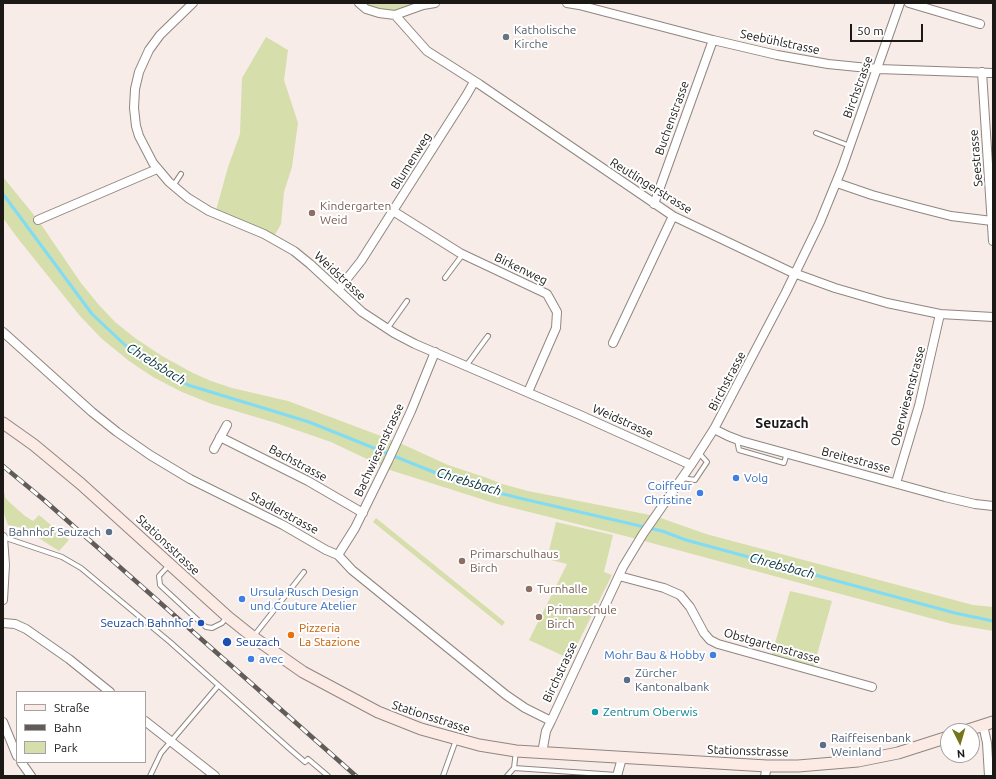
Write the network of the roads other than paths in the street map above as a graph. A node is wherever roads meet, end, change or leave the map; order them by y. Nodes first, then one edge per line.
1 (194, 3) edge
2 (359, 3) edge
3 (435, 3) edge
4 (567, 3) edge
5 (900, 3) edge
6 (909, 3) edge
7 (395, 15) junction
8 (980, 24) dead end
9 (714, 40) junction
10 (878, 68) junction
11 (982, 72) junction
12 (993, 73) edge
13 (474, 82) junction
14 (816, 133) dead end
15 (850, 146) junction
16 (157, 169) junction
17 (182, 174) dead end
18 (836, 183) junction
19 (173, 186) junction
20 (654, 204) junction
21 (393, 211) junction
22 (673, 216) junction
23 (38, 220) dead end
24 (992, 222) junction
25 (993, 241) edge
26 (463, 254) junction
27 (796, 273) junction
28 (445, 278) dead end
29 (338, 290) junction
30 (407, 301) dead end
31 (940, 314) junction
32 (993, 317) edge
33 (387, 329) junction
34 (3, 332) edge
35 (488, 336) dead end
36 (613, 343) dead end
37 (435, 352) junction
38 (466, 366) junction
39 (528, 392) junction
40 (3, 423) edge
41 (227, 426) dead end
42 (714, 429) junction
43 (220, 437) junction
44 (214, 448) dead end
45 (699, 453) junction
46 (691, 465) junction
47 (682, 478) junction
48 (896, 483) junction
49 (993, 506) edge
50 (363, 513) junction
51 (3, 537) edge
52 (338, 555) junction
53 (169, 564) junction
54 (304, 572) dead end
55 (619, 576) junction
56 (3, 596) edge
57 (3, 600) edge
58 (228, 617) junction
59 (3, 623) edge
60 (253, 637) junction
61 (218, 686) junction
62 (872, 687) dead end
63 (109, 691) edge
64 (551, 721) junction
65 (3, 722) edge
66 (146, 722) edge
67 (988, 723) edge
68 (456, 740) junction
69 (940, 740) edge
70 (171, 742) junction
71 (516, 752) junction
72 (542, 753) junction
73 (16, 754) edge
74 (622, 758) junction
75 (22, 763) edge
76 (514, 768) junction
77 (766, 771) edge
78 (617, 775) edge
79 (31, 776) edge
80 (150, 776) edge
81 (215, 776) edge
82 (328, 776) edge
83 (443, 776) edge
84 (507, 776) edge
85 (989, 776) edge

1 - 16 street, Weidstrasse
2 - 7 street
3 - 7 street
4 - 9 street, Seebühlstrasse
5 - 10 street, Birchstrasse
6 - 8 street
7 - 13 street, Reutlingerstrasse
9 - 10 street, Seebühlstrasse
9 - 20 street, Buchenstrasse
10 - 11 street, Seebühlstrasse
10 - 15 street, Birchstrasse
11 - 12 street, Seebühlstrasse
11 - 24 street, Seestrasse
13 - 20 street, Reutlingerstrasse
13 - 21 street, Blumenweg
14 - 15 lane
15 - 18 street, Birchstrasse
16 - 19 street, Weidstrasse
16 - 23 street
17 - 19 lane
18 - 24 street
18 - 27 street, Birchstrasse
19 - 29 street, Weidstrasse
20 - 22 street, Reutlingerstrasse
21 - 26 street, Birkenweg
21 - 29 street, Blumenweg
22 - 27 street, Reutlingerstrasse
22 - 36 street
24 - 25 street, Seestrasse
26 - 28 lane
26 - 39 street, Birkenweg
27 - 31 street, Reutlingerstrasse
27 - 42 street, Birchstrasse
29 - 33 street, Weidstrasse
30 - 33 lane
31 - 32 street, Reutlingerstrasse
31 - 48 street, Oberwiesenstrasse
33 - 37 street, Weidstrasse
34 - 52 street, Stadlerstrasse
35 - 38 lane
37 - 38 street, Weidstrasse
37 - 50 street, Bachwiesenstrasse
38 - 39 street, Weidstrasse
39 - 46 street, Weidstrasse
40 - 53 main road, Stationsstrasse
41 - 43 street
42 - 45 street, Birchstrasse
42 - 48 street, Breitestrasse
43 - 44 street
43 - 50 street, Bachstrasse
45 - 46 street, Birchstrasse
45 - 47 lane
46 - 47 street, Birchstrasse
47 - 55 street, Birchstrasse
48 - 49 street, Breitestrasse
50 - 52 street, Bachwiesenstrasse
51 - 56 street
51 - 61 lane
52 - 64 street, Stadlerstrasse
53 - 58 main road, Stationsstrasse
53 - 58 lane
54 - 60 lane
55 - 62 street, Obstgartenstrasse
55 - 64 street, Birchstrasse
56 - 57 street
58 - 60 main road, Stationsstrasse
59 - 63 street
60 - 68 main road, Stationsstrasse
61 - 70 lane
61 - 82 lane
64 - 72 street, Birchstrasse
65 - 73 street
66 - 70 street
67 - 85 street
68 - 71 main road, Stationsstrasse
68 - 83 lane
69 - 77 main road, Stationsstrasse
70 - 80 lane
70 - 81 street
71 - 72 main road, Stationsstrasse
71 - 76 lane
72 - 74 main road, Stationsstrasse
74 - 77 main road, Stationsstrasse
74 - 78 street
75 - 79 street
76 - 78 lane
76 - 84 lane

